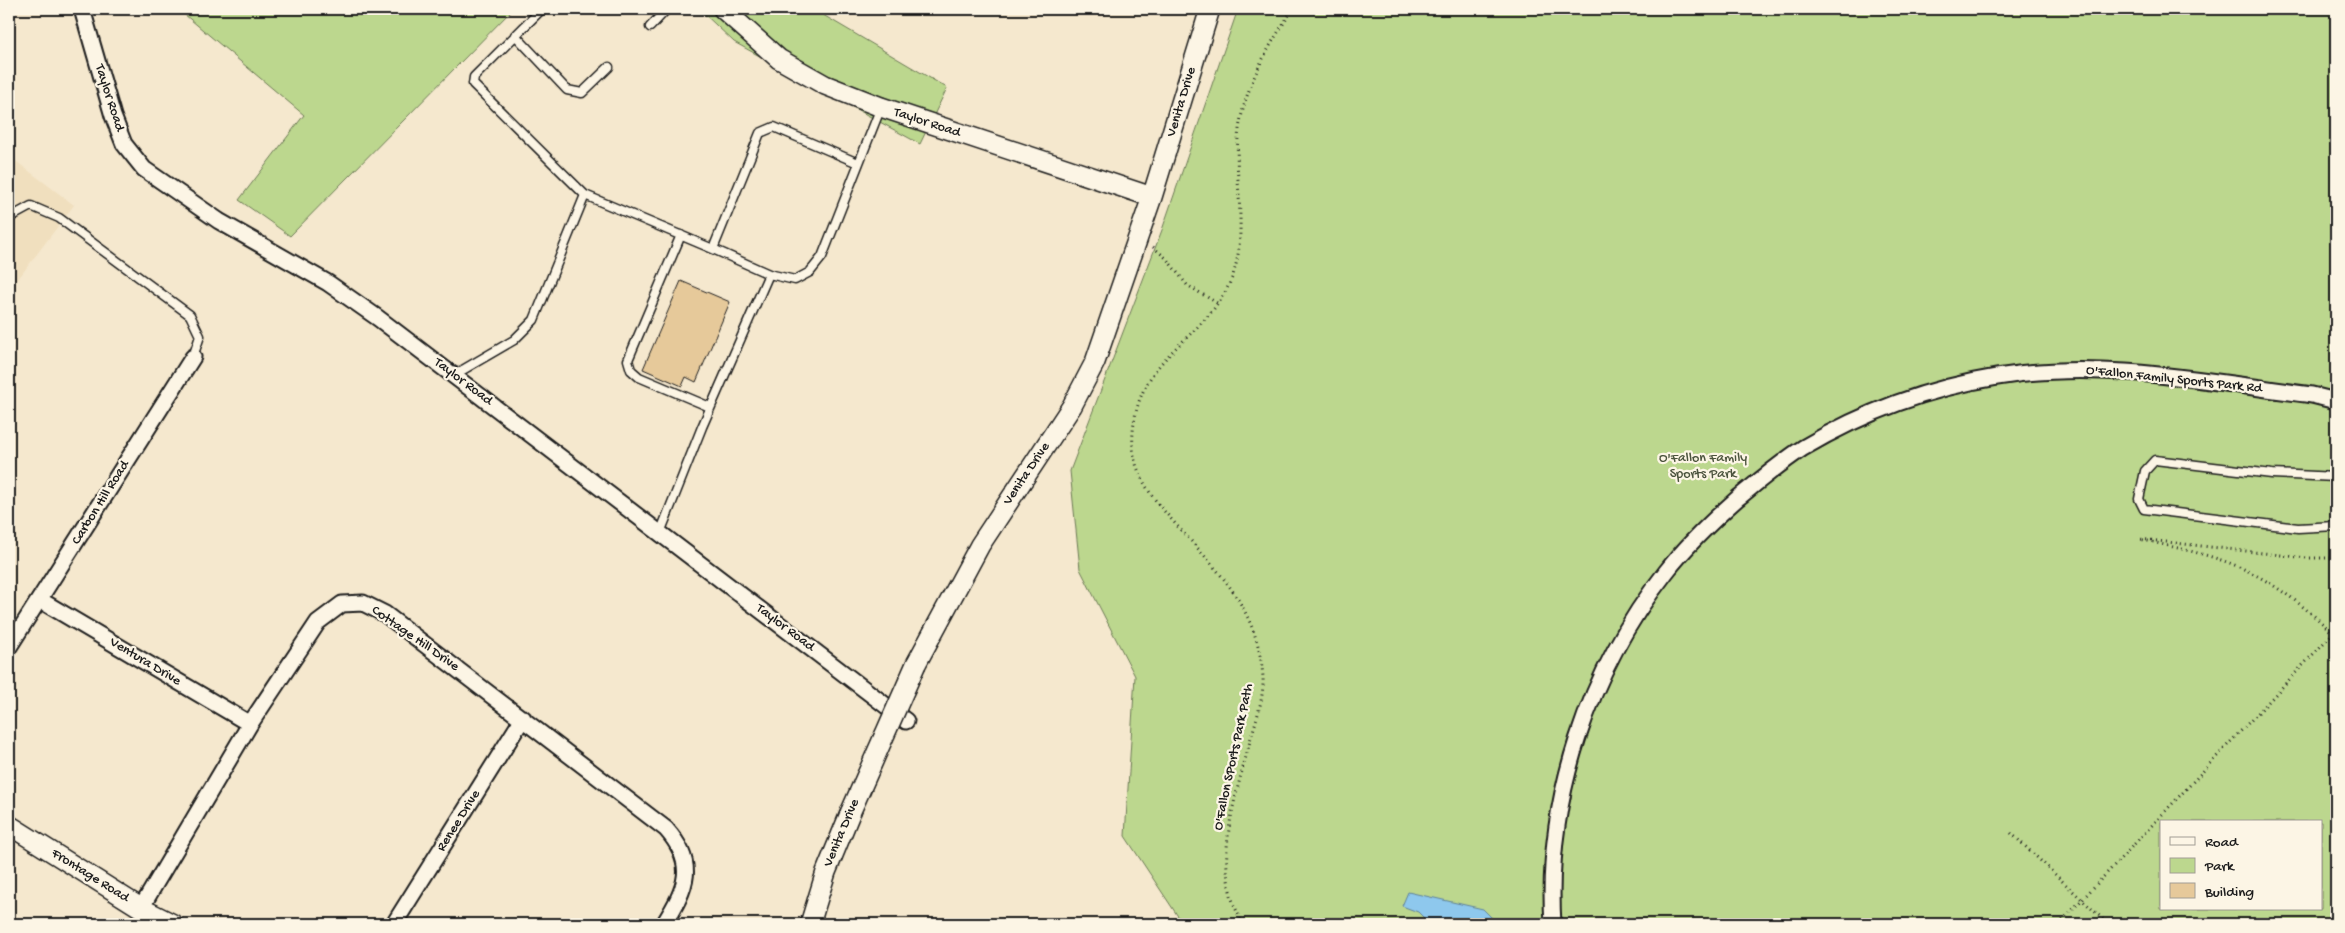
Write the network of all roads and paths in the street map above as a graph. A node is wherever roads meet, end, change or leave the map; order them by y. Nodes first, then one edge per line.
1 (82, 9) edge
2 (542, 9) edge
3 (667, 9) edge
4 (723, 9) edge
5 (1210, 9) edge
6 (1292, 9) edge
7 (650, 27) dead end
8 (515, 35) junction
9 (609, 67) dead end
10 (881, 107) junction
11 (858, 164) junction
12 (585, 194) junction
13 (1152, 197) junction
14 (9, 218) edge
15 (681, 235) junction
16 (1154, 239) dead end
17 (713, 249) junction
18 (769, 274) junction
19 (1218, 303) junction
20 (193, 357) joint
21 (454, 375) junction
22 (2336, 394) edge
23 (2312, 395) junction
24 (2336, 401) edge
25 (710, 407) junction
26 (2336, 476) edge
27 (2336, 526) edge
28 (660, 533) junction
29 (2336, 558) edge
30 (40, 600) junction
31 (13, 630) edge
32 (2335, 633) edge
33 (9, 647) edge
34 (523, 718) junction
35 (906, 721) dead end
36 (250, 724) junction
37 (9, 825) edge
38 (2011, 833) dead end
39 (2081, 900) junction
40 (141, 908) junction
41 (173, 924) edge
42 (394, 924) edge
43 (664, 924) edge
44 (810, 924) edge
45 (1242, 924) edge
46 (1553, 924) edge
47 (2059, 924) edge
48 (2108, 924) edge

1 - 21 street, Taylor Road
2 - 8 lane
3 - 7 lane
4 - 10 street, Taylor Road
5 - 13 street, Venita Drive
6 - 19 path, O'Fallon SPorts Park Path
8 - 9 lane
8 - 12 lane
10 - 11 lane
10 - 13 street, Taylor Road
11 - 17 lane
11 - 18 lane
12 - 15 lane
12 - 21 lane
13 - 44 street, Venita Drive, bridge
14 - 20 lane
15 - 17 lane
15 - 25 lane
16 - 19 path
17 - 18 lane
18 - 25 lane
19 - 45 path, O'Fallon SPorts Park Path
20 - 30 street, Carbon Hill Road
21 - 28 street, Taylor Road
22 - 23 street, O'Fallon Family Sports Park Rd
23 - 24 street, O'Fallon Family Sports Park Rd
23 - 46 street, O'Fallon Family Sports Park Rd
25 - 28 lane
26 - 27 lane
28 - 35 street, Taylor Road
29 - 32 path
30 - 31 street, Carbon Hill Road
30 - 36 street, Ventura Drive
31 - 33 street, Carbon Hill Road
32 - 39 path
34 - 36 street, Cottage Hill Drive
34 - 42 street, Renee Drive
34 - 43 street, Cottage Hill Drive
36 - 40 street, Cottage Hill Drive
37 - 40 street, Frontage Road
38 - 39 path
39 - 47 path
39 - 48 path
40 - 41 street, Frontage Road

